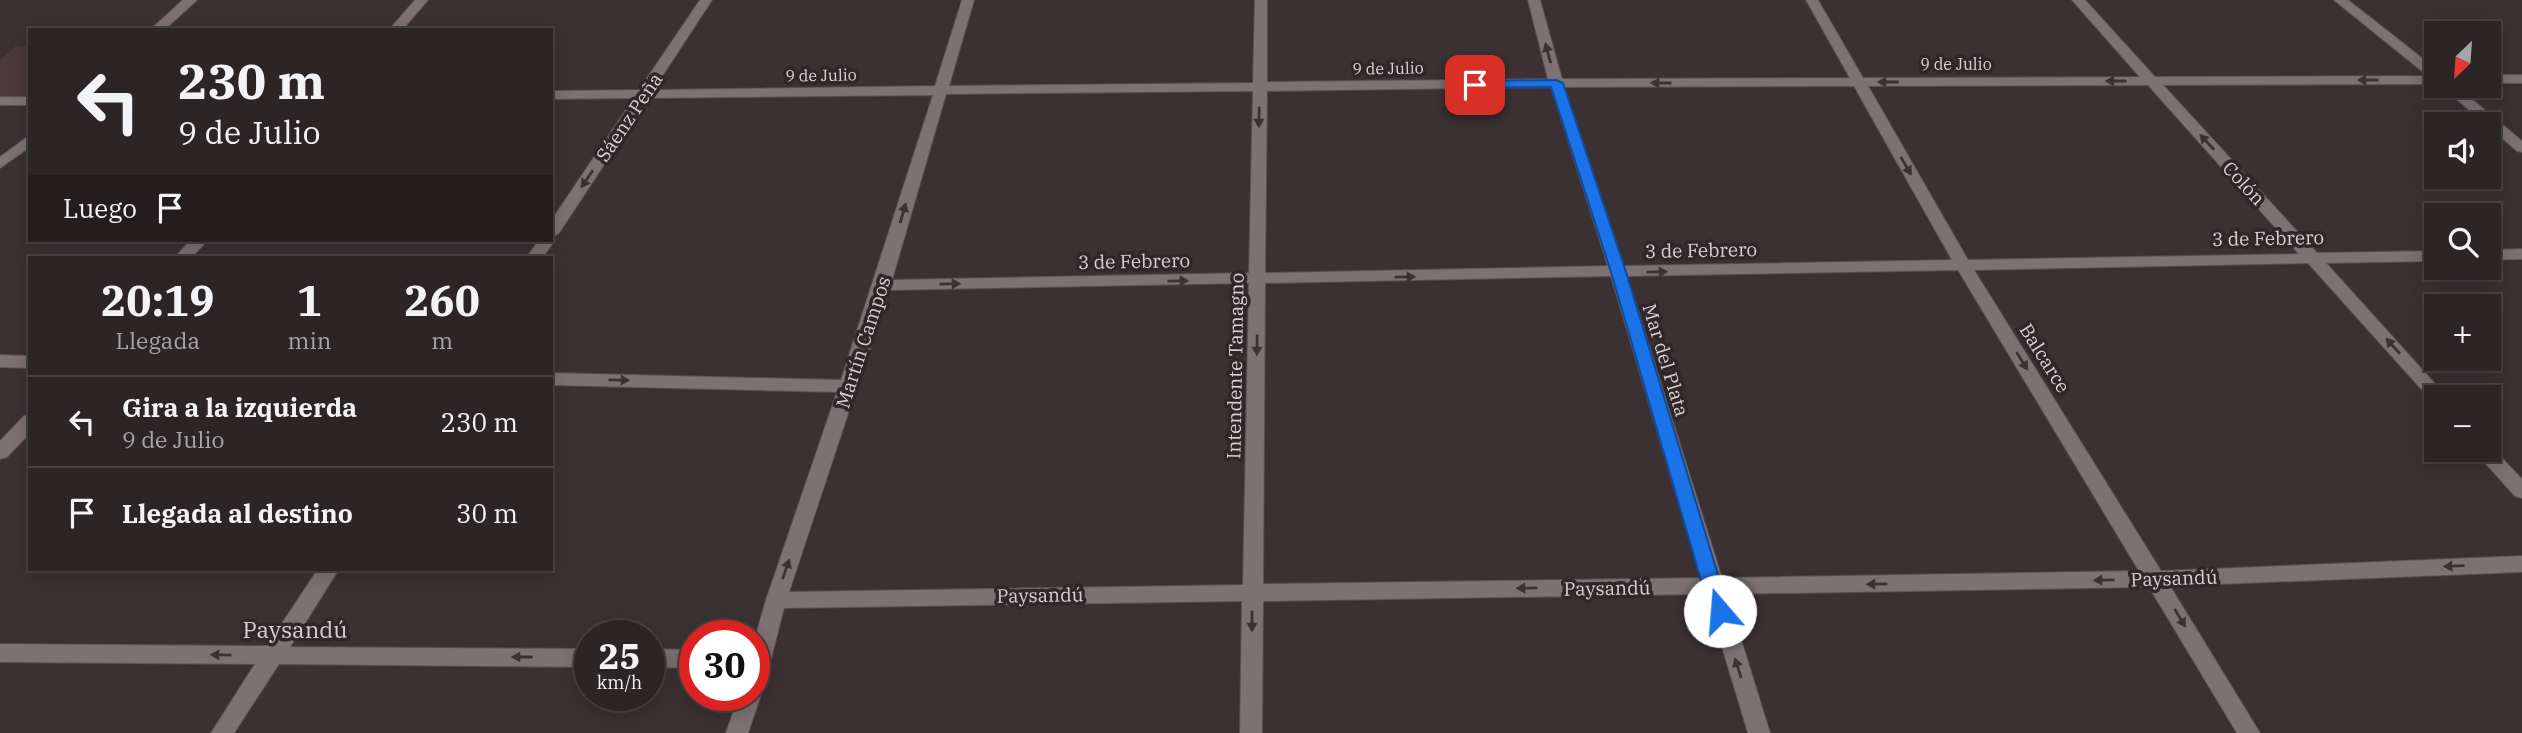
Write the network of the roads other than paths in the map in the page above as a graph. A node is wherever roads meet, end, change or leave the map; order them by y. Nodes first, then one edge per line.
1 (191, 0) edge
2 (422, 0) edge
3 (706, 0) edge
4 (968, 0) edge
5 (1261, 0) edge
6 (1534, 0) edge
7 (1812, 0) edge
8 (2078, 0) edge
9 (2340, 0) edge
10 (158, 28) edge
11 (397, 28) edge
12 (2424, 68) edge
13 (2424, 78) edge
14 (2501, 79) edge
15 (2522, 79) edge
16 (2151, 81) junction
17 (1857, 82) junction
18 (1556, 83) junction
19 (1260, 87) junction
20 (938, 91) junction
21 (644, 94) junction
22 (553, 95) edge
23 (2462, 98) edge
24 (0, 101) edge
25 (28, 101) edge
26 (28, 141) edge
27 (2522, 148) edge
28 (0, 164) edge
29 (553, 230) edge
30 (198, 242) edge
31 (2522, 254) edge
32 (2501, 255) edge
33 (184, 256) edge
34 (2424, 256) edge
35 (2314, 258) junction
36 (1963, 265) junction
37 (1618, 272) junction
38 (1258, 280) junction
39 (882, 285) junction
40 (0, 361) edge
41 (28, 362) edge
42 (553, 379) edge
43 (2427, 385) edge
44 (848, 386) junction
45 (28, 423) edge
46 (0, 452) edge
47 (2496, 462) edge
48 (2522, 491) edge
49 (2522, 564) edge
50 (328, 571) edge
51 (2157, 579) junction
52 (1712, 586) junction
53 (1252, 592) junction
54 (776, 600) junction
55 (770, 620) edge
56 (0, 653) edge
57 (272, 655) junction
58 (574, 658) edge
59 (745, 711) edge
60 (222, 733) edge
61 (737, 733) edge
62 (1251, 733) edge
63 (1759, 733) edge
64 (2249, 733) edge

1 - 10 street
2 - 11 street
3 - 21 street, Sáenz Peña
4 - 20 street, Martín Campos
5 - 19 street, Intendente Tamagno
18 -> 6 street, Mar del Plata
7 - 17 street, Balcarce
8 - 16 street, Colón
9 - 12 street
13 -> 16 street, 9 de Julio
14 - 15 street
16 -> 17 street, 9 de Julio
35 -> 16 street, Colón
17 -> 18 street, 9 de Julio
17 -> 36 street, Balcarce
18 - 19 street, 9 de Julio
18 - 37 street, Mar del Plata
19 - 20 street, 9 de Julio
19 -> 38 street, Intendente Tamagno
20 - 21 street, 9 de Julio
39 -> 20 street, Martín Campos
21 - 22 street, 9 de Julio
21 -> 29 street, Sáenz Peña
23 - 27 street
24 - 25 street
26 - 28 street
30 - 33 street
31 - 32 street
34 - 35 street, 3 de Febrero
35 - 36 street, 3 de Febrero
43 -> 35 street, Colón
37 -> 36 street, 3 de Febrero
36 -> 51 street, Balcarce
38 -> 37 street, 3 de Febrero
37 - 52 street, Mar del Plata
39 -> 38 street, 3 de Febrero
38 -> 53 street, Intendente Tamagno
39 - 44 street, Martín Campos
40 - 41 street
42 -> 44 street
54 -> 44 street, Martín Campos
45 - 46 street
47 - 48 street
49 -> 51 street, Paysandú
50 - 57 street
51 -> 52 street, Paysandú
51 -> 64 street, Balcarce
52 -> 53 street, Paysandú
63 -> 52 street, Mar del Plata
53 - 54 street, Paysandú
53 -> 62 street, Intendente Tamagno
54 - 55 street, Martín Campos
57 -> 56 street, Paysandú
58 -> 57 street, Paysandú
57 - 60 street
59 - 61 street

